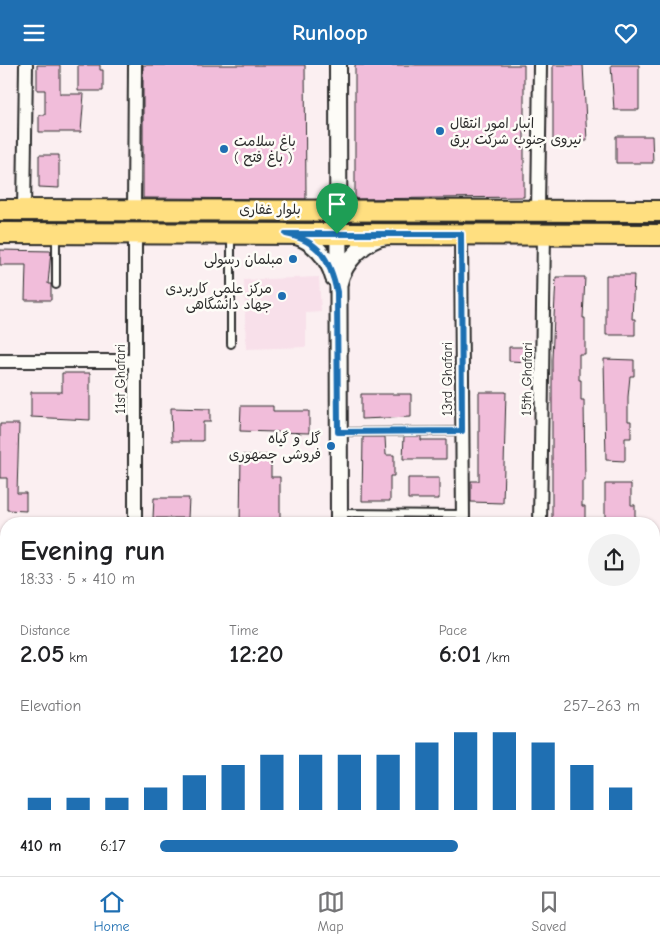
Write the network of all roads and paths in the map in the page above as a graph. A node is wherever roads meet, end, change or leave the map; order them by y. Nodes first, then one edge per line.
1 (26, 65) edge
2 (135, 65) edge
3 (338, 65) edge
4 (540, 65) edge
5 (337, 209) junction
6 (0, 210) edge
7 (24, 210) junction
8 (134, 210) junction
9 (538, 210) junction
10 (660, 211) edge
11 (0, 233) edge
12 (56, 233) junction
13 (135, 233) junction
14 (232, 233) junction
15 (286, 234) junction
16 (337, 234) junction
17 (399, 234) junction
18 (461, 234) junction
19 (544, 234) junction
20 (660, 235) edge
21 (56, 285) dead end
22 (337, 292) junction
23 (231, 343) dead end
24 (0, 361) edge
25 (135, 361) junction
26 (462, 431) junction
27 (338, 432) junction
28 (135, 517) edge
29 (339, 517) edge
30 (463, 517) edge
31 (540, 517) edge
32 (660, 861) edge
33 (660, 876) edge

1 - 7 street
2 - 8 street
3 - 5 street
4 - 9 street
5 - 8 main road, بلوار غفاری
5 - 9 main road, بلوار غفاری
5 - 16 street
6 - 7 main road, بلوار غفاری
7 - 8 main road, بلوار غفاری
9 - 10 main road, بلوار غفاری
11 - 12 main road, بلوار غفاری
12 - 13 main road, بلوار غفاری
12 - 21 lane
13 - 14 main road, بلوار غفاری
13 - 25 street, 11st Ghafari
14 - 15 main road, بلوار غفاری
14 - 23 lane
15 - 16 main road, بلوار غفاری
15 - 22 street
16 - 17 main road, بلوار غفاری
16 - 22 street
17 - 18 main road, بلوار غفاری
17 - 22 street
18 - 19 main road, بلوار غفاری
18 - 26 street, 13rd Ghafari
19 - 20 main road, بلوار غفاری
19 - 31 street, 15th Ghafari
22 - 27 street
24 - 25 street
25 - 28 street, 11st Ghafari
26 - 27 lane
26 - 30 street, 13rd Ghafari
27 - 29 street
32 - 33 street

